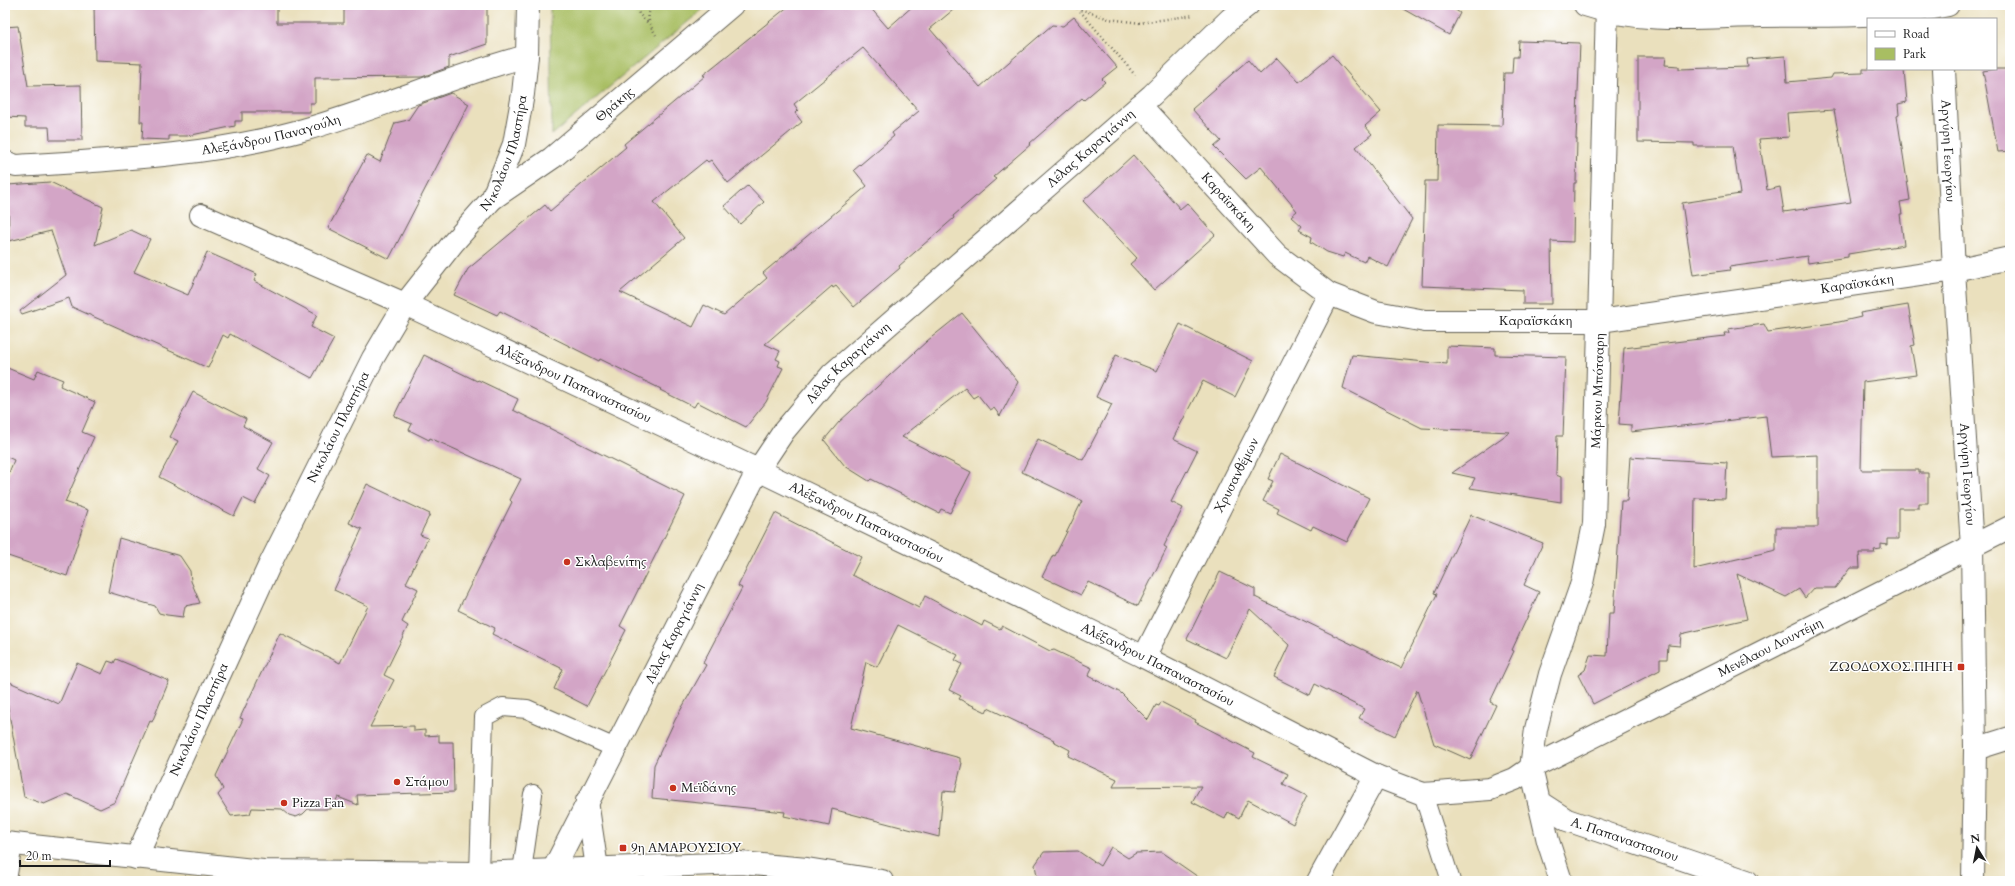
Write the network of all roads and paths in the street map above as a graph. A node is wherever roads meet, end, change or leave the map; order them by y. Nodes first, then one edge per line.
1 (528, 5) edge
2 (636, 5) edge
3 (732, 5) edge
4 (1584, 5) edge
5 (1076, 6) edge
6 (1235, 9) edge
7 (1608, 9) edge
8 (1943, 9) edge
9 (649, 23) dead end
10 (527, 56) junction
11 (1944, 70) edge
12 (1146, 100) junction
13 (5, 162) edge
14 (492, 199) junction
15 (201, 215) dead end
16 (2010, 258) edge
17 (1954, 270) junction
18 (1329, 294) junction
19 (405, 304) junction
20 (1600, 321) junction
21 (758, 470) junction
22 (2010, 526) edge
23 (1972, 547) junction
24 (1144, 657) junction
25 (2010, 738) edge
26 (615, 748) junction
27 (1975, 749) junction
28 (1531, 768) junction
29 (1376, 776) junction
30 (533, 794) dead end
31 (1423, 794) junction
32 (587, 801) junction
33 (1539, 802) junction
34 (8, 844) edge
35 (136, 858) junction
36 (597, 868) junction
37 (553, 870) junction
38 (522, 871) junction
39 (479, 873) junction
40 (262, 876) edge
41 (5, 880) edge
42 (882, 881) edge
43 (1318, 881) edge
44 (1451, 881) edge
45 (1561, 881) edge
46 (1747, 881) edge
47 (1973, 881) edge

1 - 10 street, Νικολάου Πλαστήρα
2 - 9 path
3 - 14 street, Θράκης
4 - 7 street
5 - 6 path
5 - 12 path
6 - 12 street, Λέλας Καραγιάννη
7 - 8 street
7 - 20 street, Μάρκου Μπότσαρη
10 - 13 street, Αλεξάνδρου Παναγούλη
10 - 14 street, Νικολάου Πλαστήρα
11 - 17 street, Αργύρη Γεωργίου
12 - 18 street, Καραϊσκάκη
12 - 21 street, Λέλας Καραγιάννη
14 - 19 street, Νικολάου Πλαστήρα
15 - 19 street, Αλέξανδρου Παπαναστασίου
16 - 17 street, Καραϊσκάκη
17 - 20 street, Καραϊσκάκη
17 - 23 street, Αργύρη Γεωργίου
18 - 20 street, Καραϊσκάκη
18 - 24 street, Χρυσανθέμων
19 - 21 street, Αλέξανδρου Παπαναστασίου
19 - 35 street, Νικολάου Πλαστήρα
20 - 28 street, Μάρκου Μπότσαρη
21 - 24 street, Αλέξανδρου Παπαναστασίου
21 - 26 street, Λέλας Καραγιάννη
22 - 23 street, Μενέλαου Λουντέμη
23 - 27 street, Αργύρη Γεωργίου
23 - 28 street, Μενέλαου Λουντέμη
24 - 29 street, Αλέξανδρου Παπαναστασίου
25 - 27 street
26 - 32 street, Λέλας Καραγιάννη
26 - 39 lane
27 - 47 street, Αργύρη Γεωργίου
28 - 31 street, Αλέξανδρου Παπαναστασίου
28 - 33 street
29 - 31 street, Αλέξανδρου Παπαναστασίου
29 - 43 street
30 - 38 lane
31 - 44 lane
32 - 36 street
32 - 37 street, Λέλας Καραγιάννη
33 - 45 street
33 - 46 street, Α. Παπαναστασιου
34 - 35 street
34 - 41 street
35 - 40 street
36 - 37 street
36 - 42 street
37 - 38 street
38 - 39 street
39 - 40 street

